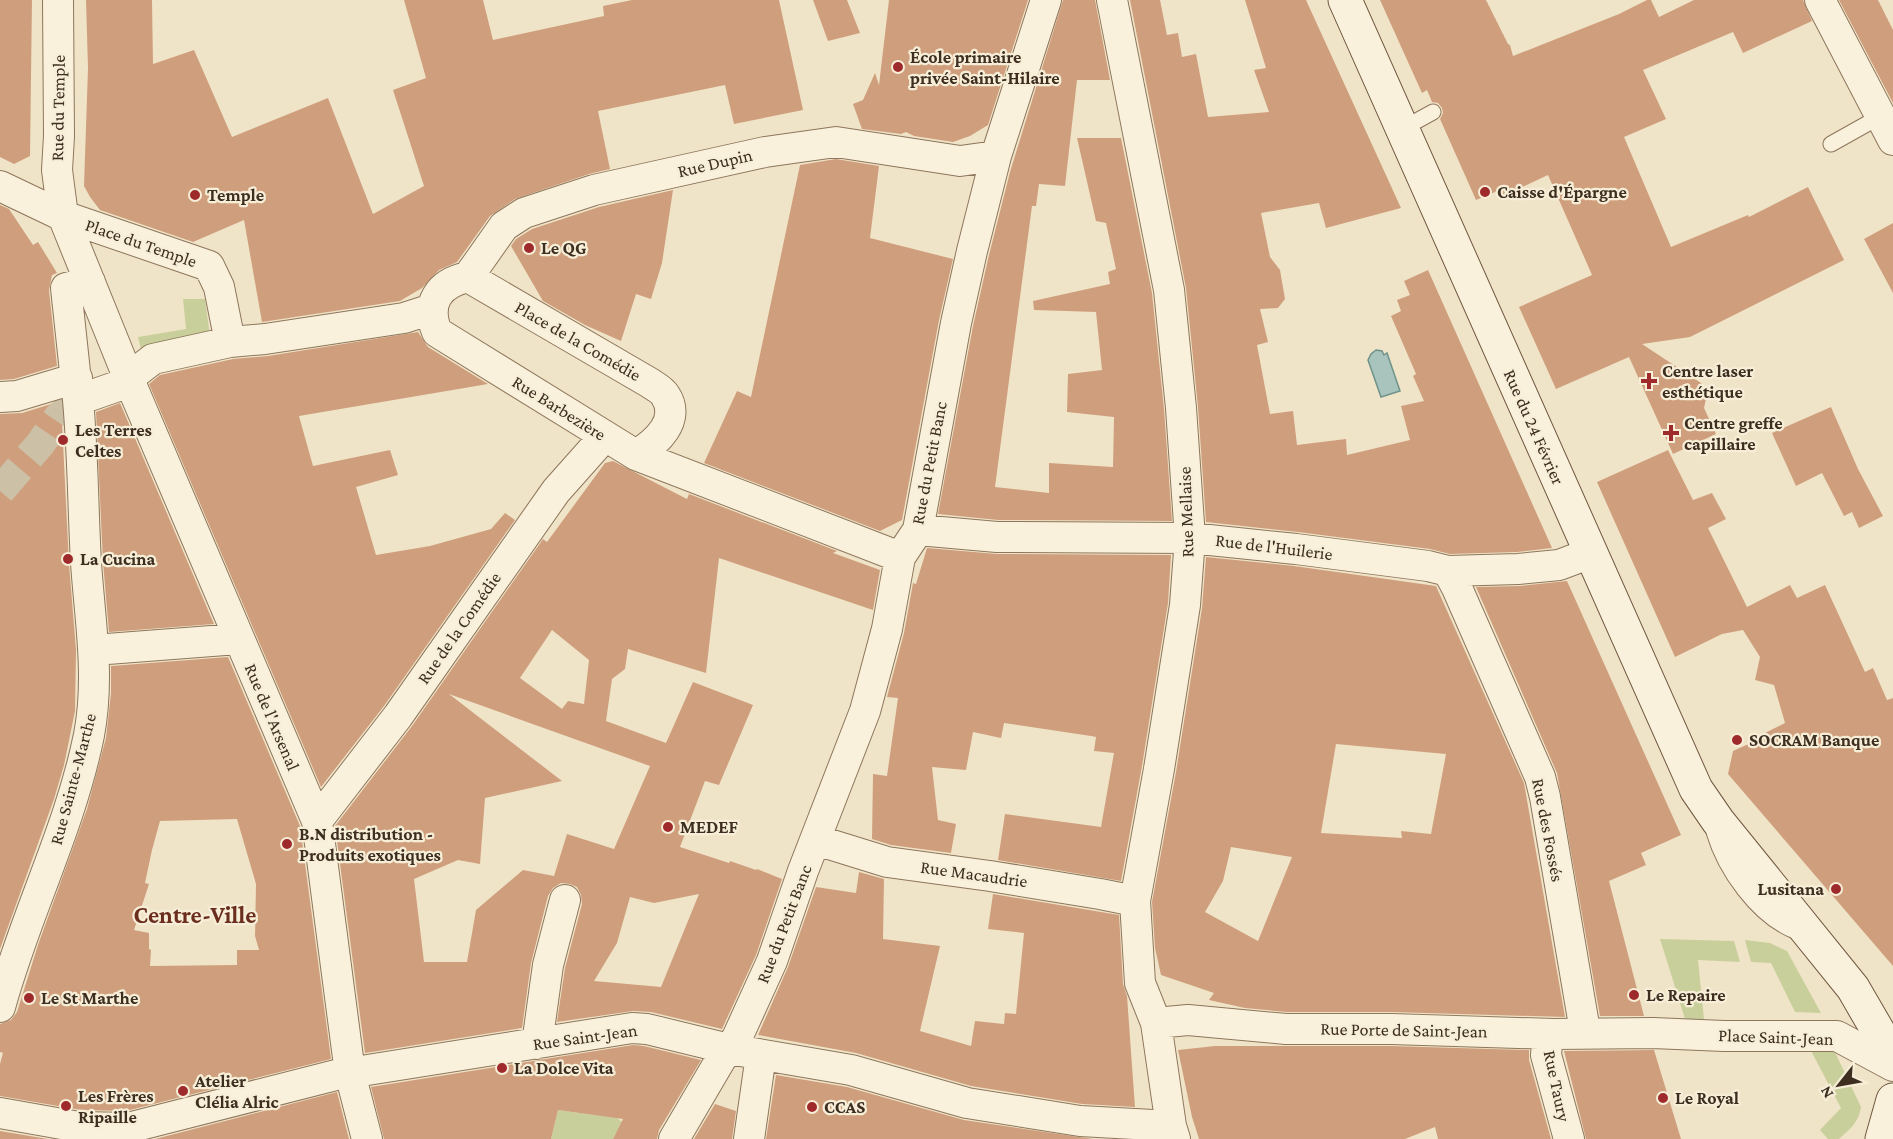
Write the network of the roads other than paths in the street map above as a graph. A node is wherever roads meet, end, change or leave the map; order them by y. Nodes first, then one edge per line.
1 (58, 0) edge
2 (1046, 0) edge
3 (1112, 0) edge
4 (1345, 0) edge
5 (1820, 0) edge
6 (1433, 112) dead end
7 (1886, 115) edge
8 (1402, 129) junction
9 (1831, 144) dead end
10 (996, 156) junction
11 (0, 186) edge
12 (63, 216) junction
13 (468, 277) junction
14 (90, 282) junction
15 (432, 309) junction
16 (230, 342) junction
17 (129, 378) junction
18 (77, 389) junction
19 (0, 397) edge
20 (604, 437) junction
21 (636, 455) junction
22 (918, 530) junction
23 (1190, 538) junction
24 (1591, 553) junction
25 (900, 557) junction
26 (1448, 571) junction
27 (238, 639) junction
28 (94, 650) junction
29 (1707, 806) junction
30 (317, 821) junction
31 (816, 840) junction
32 (564, 900) dead end
33 (1135, 901) junction
34 (1812, 936) junction
35 (1853, 988) junction
36 (0, 1007) edge
37 (1893, 1018) edge
38 (1156, 1023) junction
39 (1589, 1033) junction
40 (1653, 1033) joint
41 (1554, 1034) junction
42 (537, 1044) junction
43 (729, 1049) junction
44 (761, 1055) junction
45 (1893, 1057) edge
46 (1893, 1066) edge
47 (350, 1072) junction
48 (0, 1113) edge
49 (1173, 1132) edge
50 (129, 1133) edge
51 (367, 1139) edge
52 (674, 1139) edge
53 (749, 1139) edge
54 (1569, 1139) edge

1 - 12 street, Rue du Temple
2 - 10 street, Rue du Petit Banc
3 - 23 street, Rue Mellaise
4 - 8 main road, Rue du 24 Février
5 - 7 street
6 - 8 lane
7 - 9 lane
8 - 24 main road, Rue du 24 Février
10 - 13 street, Rue Dupin
10 - 22 street, Rue du Petit Banc
11 - 12 street
12 - 14 street, Place du Temple
12 - 16 street, Place du Temple
13 - 15 street
13 - 21 street, Place de la Comédie
14 - 17 street, Place du Temple
14 - 18 street
15 - 16 street
15 - 20 street, Rue Barbezière
16 - 17 street
17 - 18 street
17 - 27 street, Rue de l'Arsenal
18 - 19 street
18 - 28 street, Rue Sainte-Marthe
20 - 21 street, Rue Barbezière
20 - 30 street, Rue de la Comédie
21 - 25 street, Rue Barbezière
22 - 23 street, Rue de l'Huilerie
22 - 25 street, Rue du Petit Banc
23 - 26 street, Rue de l'Huilerie
23 - 33 street, Rue Mellaise
24 - 26 street, Rue de l'Huilerie
24 - 29 main road, Rue du 24 Février
25 - 31 street, Rue du Petit Banc
26 - 39 street, Rue des Fossés
27 - 28 street
27 - 30 street, Rue de l'Arsenal
28 - 36 street, Rue Sainte-Marthe
29 - 34 main road, Rue du 24 Février
29 - 34 lane
30 - 47 street, Rue de l'Arsenal
31 - 33 street, Rue Macaudrie
31 - 43 street, Rue du Petit Banc
32 - 42 street
33 - 38 street, Rue Mellaise
34 - 35 main road
35 - 37 main road
35 - 45 main road
38 - 41 street, Rue Porte de Saint-Jean
38 - 49 street, Rue Mellaise
39 - 40 street, Rue Porte de Saint-Jean
39 - 41 street, Rue Porte de Saint-Jean
40 - 46 street, Place Saint-Jean
41 - 54 street, Rue Taury
42 - 43 street, Rue Saint-Jean
42 - 47 street, Rue Saint-Jean
43 - 44 street, Rue Saint-Jean
43 - 52 street, Rue du Petit Banc
44 - 49 street, Rue Saint-Jean
44 - 53 street
47 - 50 street, Rue Saint-Jean
47 - 51 street, Rue de l'Arsenal
48 - 50 street, Rue Saint-Jean

